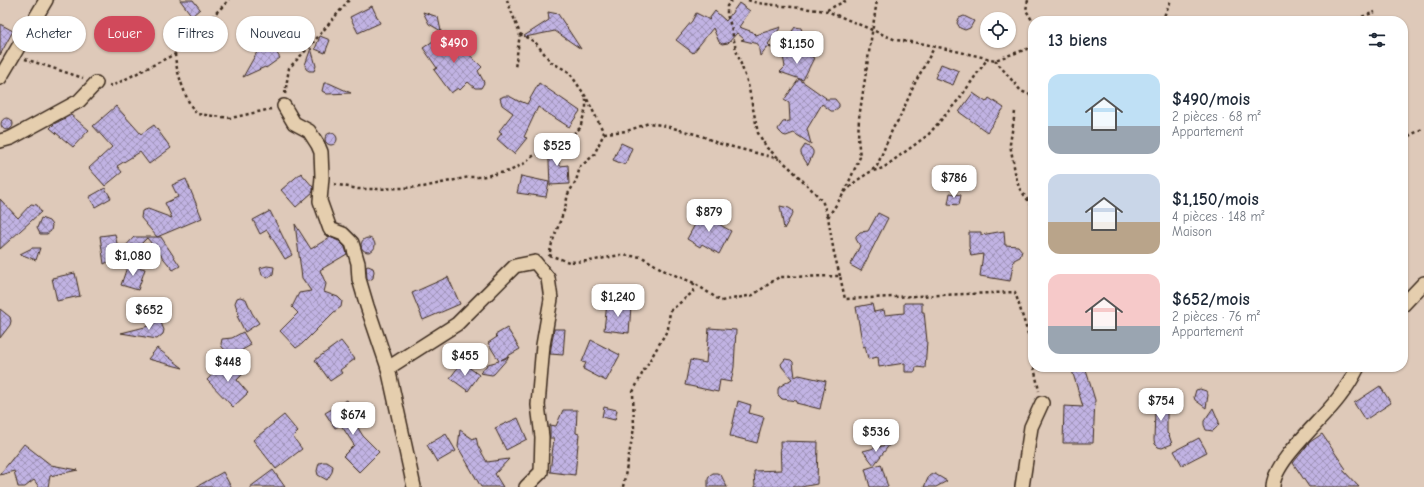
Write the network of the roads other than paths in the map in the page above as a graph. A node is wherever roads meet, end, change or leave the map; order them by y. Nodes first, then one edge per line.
1 (46, 0) edge
2 (0, 78) edge
3 (96, 82) road end
4 (284, 106) road end
5 (0, 141) edge
6 (1424, 283) edge
7 (1408, 300) edge
8 (388, 368) junction
9 (1355, 372) edge
10 (1042, 403) road end
11 (414, 487) edge
12 (526, 487) edge
13 (1022, 487) edge
14 (1273, 487) edge

1 - 2 street
3 - 5 street
4 - 8 street
6 - 7 street
8 - 11 street
8 - 12 street
9 - 14 street
10 - 13 street

